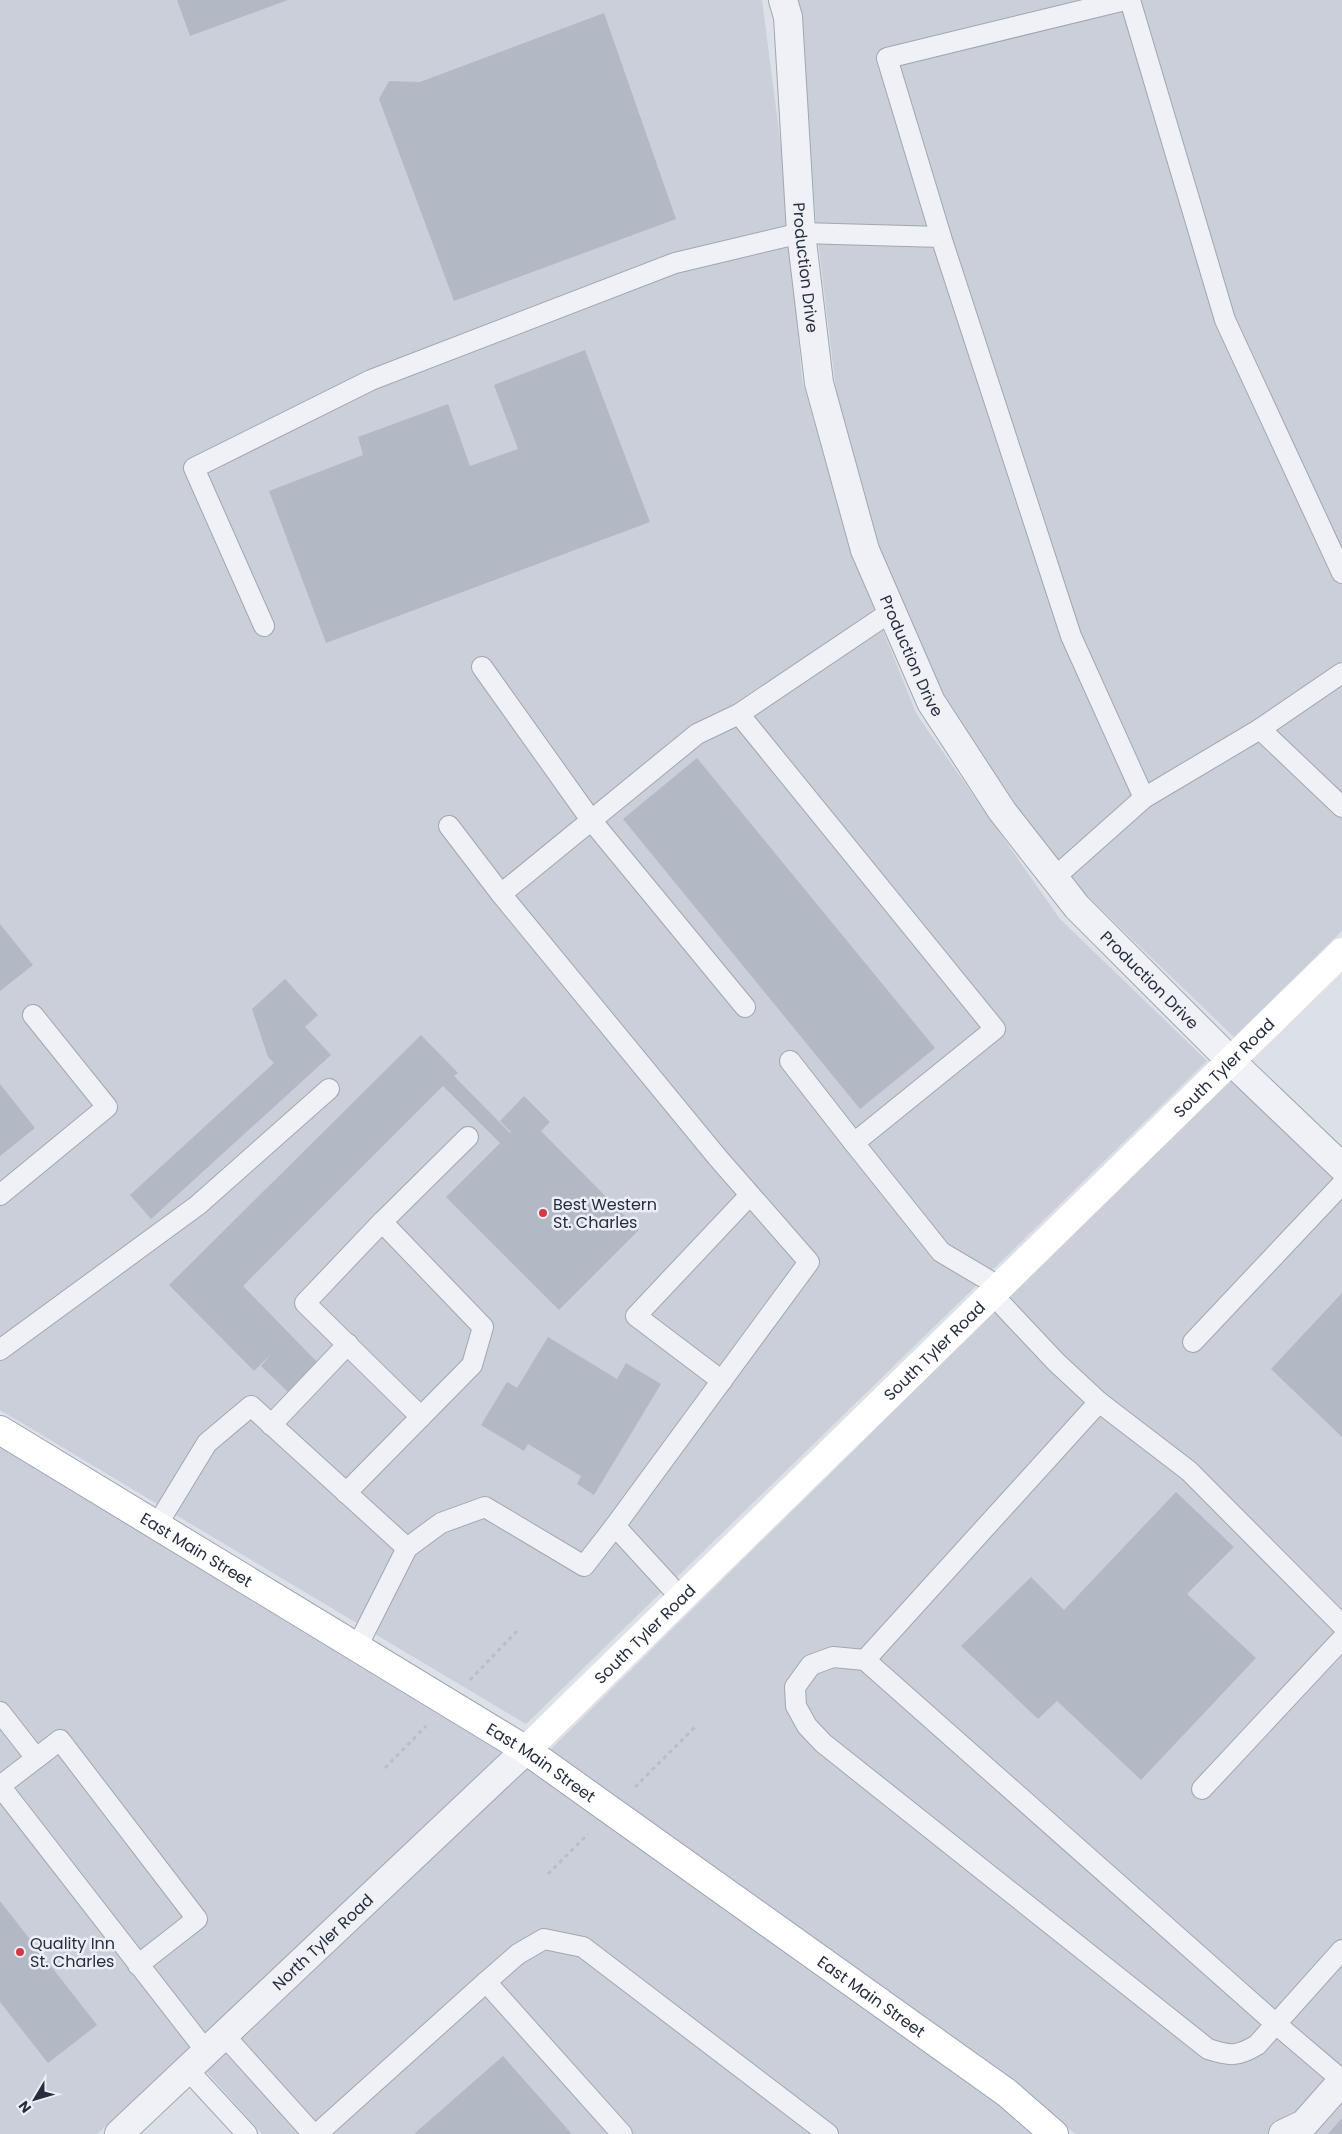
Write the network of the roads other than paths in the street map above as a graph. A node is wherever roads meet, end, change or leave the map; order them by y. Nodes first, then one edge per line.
1 (784, 0) edge
2 (1125, 0) edge
3 (1130, 0) edge
4 (801, 233) junction
5 (941, 236) junction
6 (1342, 574) edge
7 (892, 611) junction
8 (264, 626) dead end
9 (482, 667) dead end
10 (1342, 673) edge
11 (739, 714) junction
12 (1260, 729) junction
13 (1144, 798) junction
14 (1342, 807) edge
15 (591, 820) junction
16 (449, 826) dead end
17 (1054, 878) junction
18 (501, 894) junction
19 (1342, 952) edge
20 (745, 1007) dead end
21 (33, 1015) dead end
22 (790, 1061) dead end
23 (1231, 1061) junction
24 (329, 1089) dead end
25 (468, 1137) dead end
26 (854, 1143) junction
27 (1342, 1167) edge
28 (1342, 1184) edge
29 (0, 1195) edge
30 (750, 1195) junction
31 (382, 1222) junction
32 (996, 1290) junction
33 (1193, 1342) dead end
34 (348, 1344) junction
35 (0, 1350) edge
36 (722, 1381) junction
37 (1099, 1402) junction
38 (421, 1417) junction
39 (271, 1424) junction
40 (0, 1430) edge
41 (346, 1493) junction
42 (157, 1525) junction
43 (615, 1526) junction
44 (407, 1548) junction
45 (682, 1598) junction
46 (1342, 1625) edge
47 (1342, 1639) edge
48 (357, 1647) junction
49 (865, 1660) junction
50 (0, 1712) edge
51 (526, 1750) junction
52 (36, 1758) junction
53 (1202, 1788) dead end
54 (1342, 1950) edge
55 (138, 1965) junction
56 (486, 1982) junction
57 (1276, 2024) junction
58 (206, 2052) junction
59 (1342, 2080) edge
60 (1296, 2131) edge
61 (118, 2134) edge
62 (247, 2134) edge
63 (313, 2134) edge
64 (317, 2134) edge
65 (622, 2134) edge
66 (828, 2134) edge
67 (1054, 2134) edge

1 - 4 street, Production Drive
2 - 5 lane
3 - 6 lane
4 - 5 lane
4 - 7 street, Production Drive
4 - 8 lane
5 - 13 lane
7 - 11 lane
7 - 17 street, Production Drive
9 - 15 lane
10 - 12 lane
11 - 15 lane
11 - 26 lane
12 - 13 lane
12 - 14 lane
13 - 17 lane
15 - 18 lane
15 - 20 lane
16 - 18 lane
17 - 23 street, Production Drive
18 - 30 lane
19 - 23 main road, South Tyler Road
21 - 29 lane
22 - 26 lane
23 - 27 street, Production Drive
23 - 32 main road, South Tyler Road
24 - 35 lane
25 - 31 lane
26 - 32 lane
28 - 33 lane
30 - 36 lane
30 - 36 lane
31 - 34 lane
31 - 38 lane
32 - 37 lane
32 - 45 main road, South Tyler Road
34 - 38 lane
34 - 39 lane
36 - 43 lane
37 - 46 lane
37 - 49 lane
38 - 41 lane
39 - 41 lane
39 - 42 lane
40 - 42 main road, East Main Street
41 - 44 lane
42 - 48 main road, East Main Street
43 - 44 lane
43 - 45 lane
44 - 48 lane
45 - 51 main road, South Tyler Road
47 - 53 lane
48 - 51 main road, East Main Street
49 - 57 lane
49 - 57 lane
50 - 52 lane
51 - 58 street, North Tyler Road
51 - 67 main road, East Main Street
52 - 55 lane
52 - 55 lane
54 - 57 lane
55 - 58 lane
56 - 64 lane
56 - 65 lane
56 - 66 lane
57 - 59 lane
58 - 61 street, North Tyler Road
58 - 62 lane
58 - 63 lane
59 - 60 street

